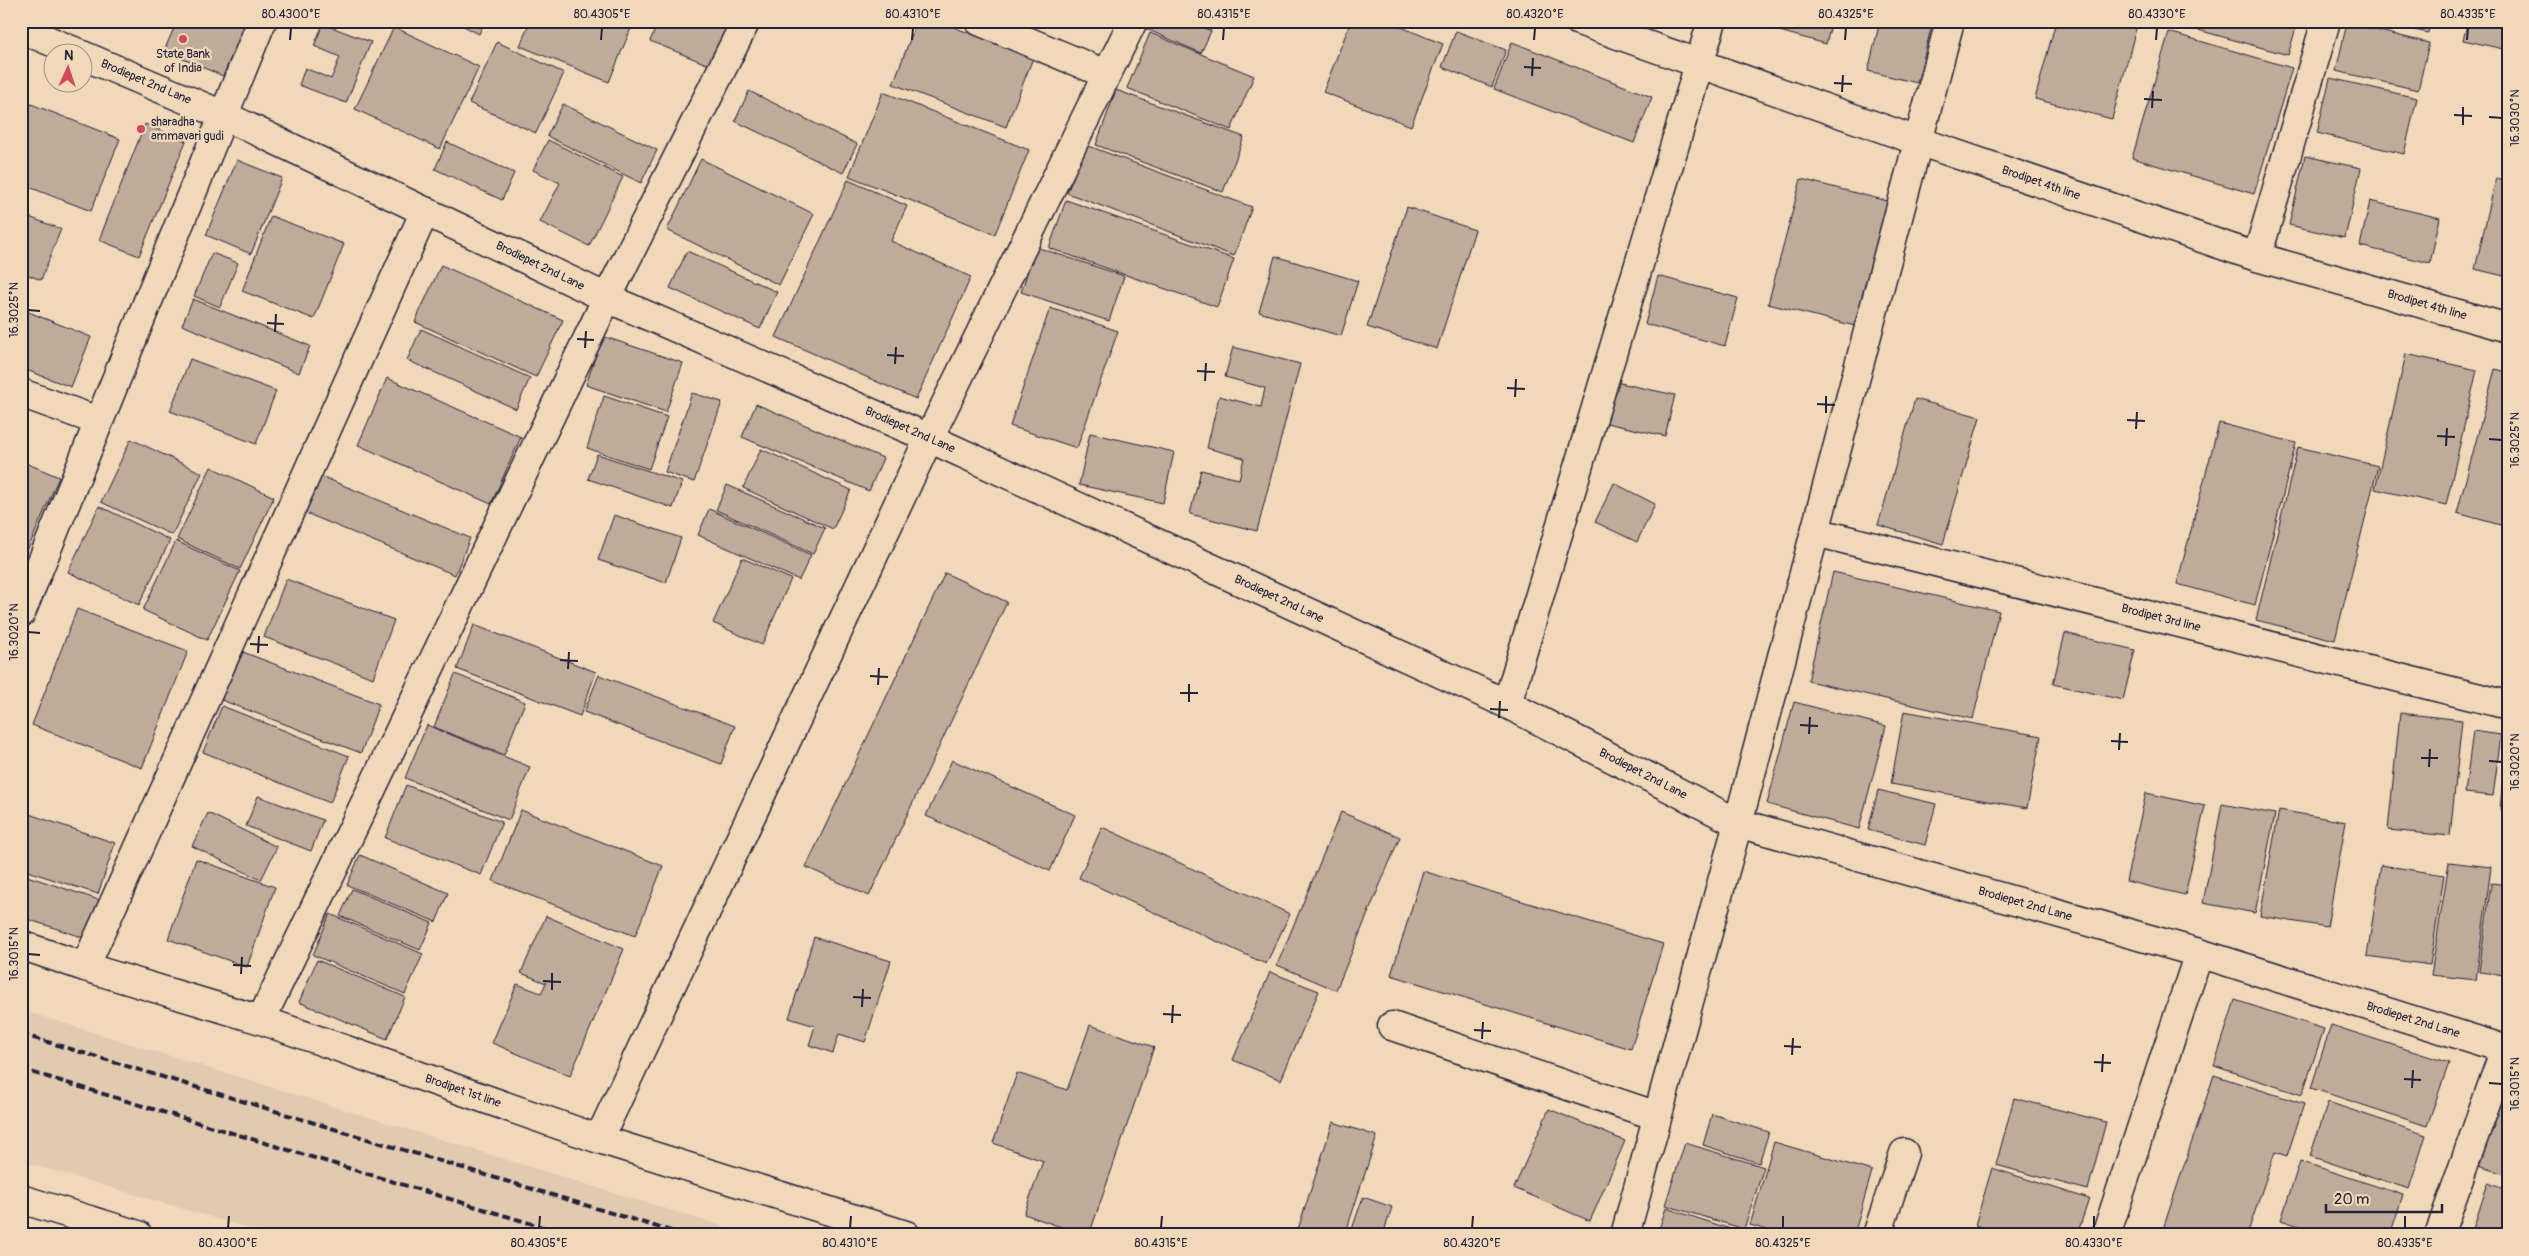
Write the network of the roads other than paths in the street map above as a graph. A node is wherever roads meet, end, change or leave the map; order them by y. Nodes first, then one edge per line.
1 (262, 21) edge
2 (746, 21) edge
3 (979, 21) edge
4 (1133, 21) edge
5 (1579, 21) edge
6 (1712, 21) edge
7 (1950, 21) edge
8 (2326, 21) edge
9 (21, 29) edge
10 (52, 42) edge
11 (92, 59) edge
12 (1700, 64) junction
13 (1106, 74) junction
14 (225, 116) junction
15 (1918, 141) junction
16 (424, 210) junction
17 (2257, 257) junction
18 (607, 298) junction
19 (2508, 328) edge
20 (21, 392) edge
21 (98, 421) junction
22 (929, 438) junction
23 (1815, 532) junction
24 (21, 613) edge
25 (1508, 704) junction
26 (2508, 705) edge
27 (1738, 823) junction
28 (21, 945) edge
29 (2199, 953) junction
30 (84, 967) junction
31 (261, 1020) junction
32 (1392, 1026) dead end
33 (2506, 1050) edge
34 (1658, 1116) junction
35 (599, 1139) junction
36 (1904, 1154) dead end
37 (21, 1199) edge
38 (138, 1235) edge
39 (906, 1235) edge
40 (1625, 1235) edge
41 (1877, 1235) edge
42 (2106, 1235) edge
43 (2439, 1235) edge

1 - 14 street
2 - 18 street
3 - 13 street
4 - 13 street
5 - 12 street, Brodipet 4th line
6 - 12 street
7 - 15 street
8 - 17 street
9 - 10 street
11 - 14 street, Brodiepet 2nd Lane
12 - 15 street, Brodipet 4th line
12 - 25 street
13 - 22 street
14 - 16 street, Brodiepet 2nd Lane
14 - 21 street
15 - 17 street, Brodipet 4th line
15 - 23 street
16 - 18 street, Brodiepet 2nd Lane
16 - 30 street
17 - 19 street, Brodipet 4th line
18 - 22 street, Brodiepet 2nd Lane
18 - 31 street
20 - 21 street
21 - 24 street
22 - 25 street, Brodiepet 2nd Lane
22 - 35 street
23 - 26 street, Brodipet 3rd line
23 - 27 street
25 - 27 street, Brodiepet 2nd Lane
27 - 29 street, Brodiepet 2nd Lane
27 - 34 street
28 - 30 street, Brodipet 1st line
29 - 33 street, Brodiepet 2nd Lane
29 - 42 street
30 - 31 street, Brodipet 1st line
31 - 35 street, Brodipet 1st line
32 - 34 street
33 - 43 street
34 - 40 street
35 - 39 street, Brodipet 1st line
36 - 41 street
37 - 38 street

